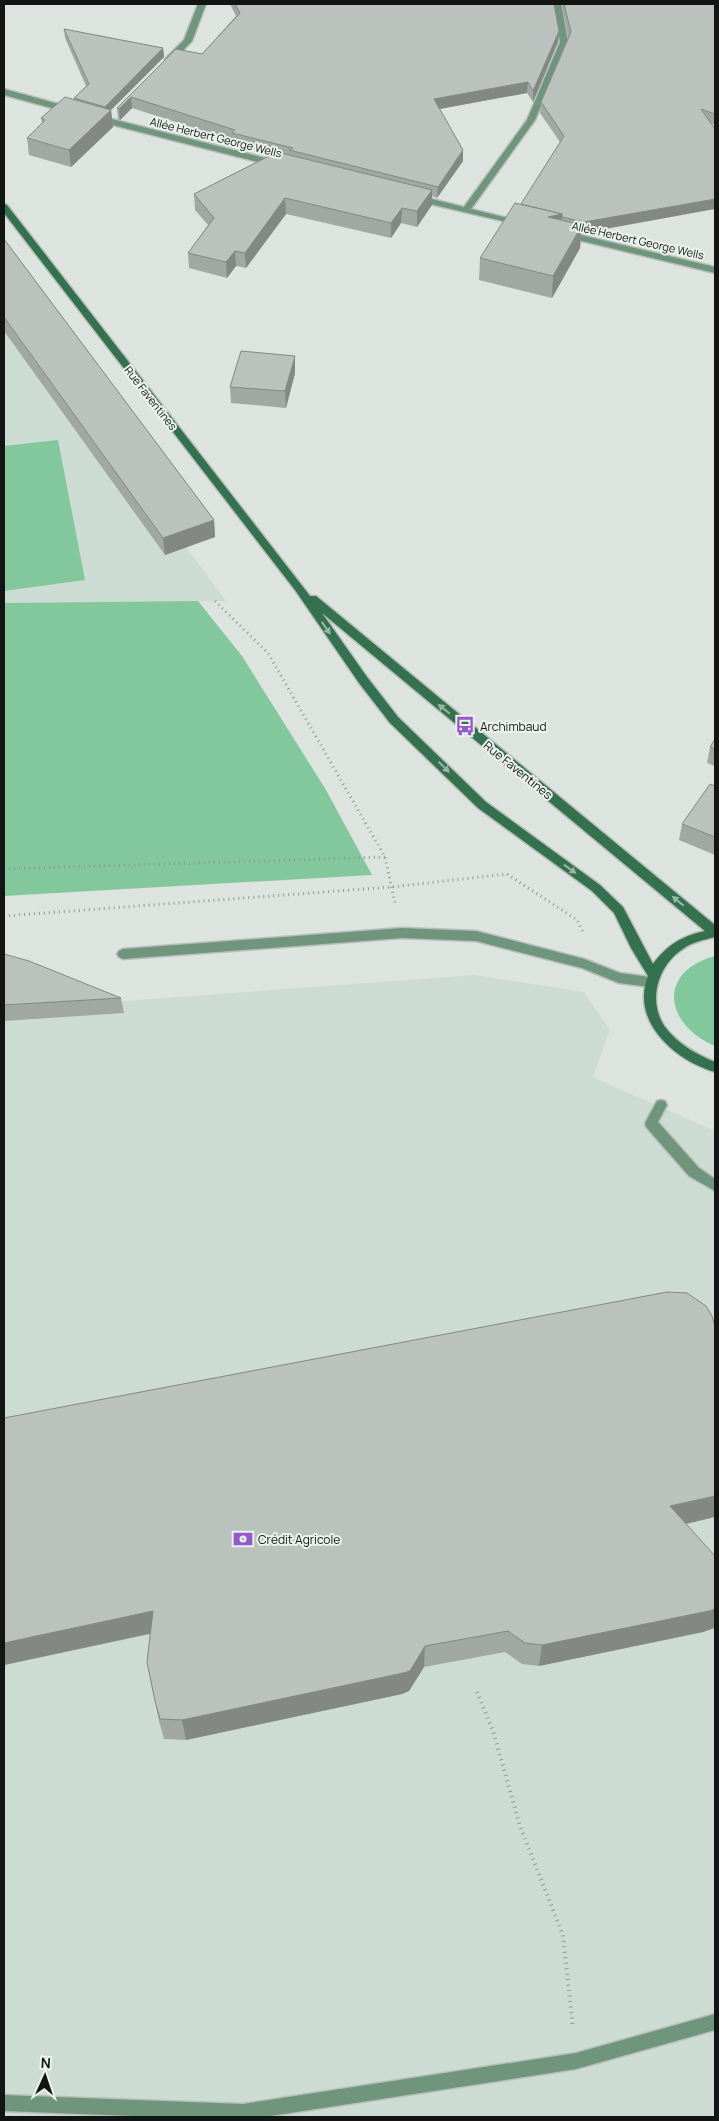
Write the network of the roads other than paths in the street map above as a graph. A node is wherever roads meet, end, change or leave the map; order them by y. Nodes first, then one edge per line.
1 (202, 4) edge
2 (557, 4) edge
3 (162, 68) edge
4 (4, 92) edge
5 (79, 113) edge
6 (89, 116) edge
7 (292, 167) edge
8 (408, 196) edge
9 (4, 207) edge
10 (466, 210) junction
11 (533, 226) edge
12 (552, 231) edge
13 (715, 270) edge
14 (299, 588) junction
15 (715, 933) edge
16 (123, 954) dead end
17 (652, 978) junction
18 (715, 1067) edge
19 (661, 1106) dead end
20 (715, 1186) edge
21 (715, 2022) edge
22 (4, 2103) edge

1 - 3 street
2 - 10 street
4 - 5 street
6 - 7 street, Allée Herbert George Wells
8 - 10 street
9 - 14 main road, Rue Faventines
10 - 11 street
12 - 13 street, Allée Herbert George Wells
15 -> 14 main road, Rue Faventines
14 -> 17 main road, Rue Faventines
15 - 17 main road, Rue Faventines
16 - 17 street
17 - 18 main road, Rue Faventines
19 - 20 street
21 - 22 street

